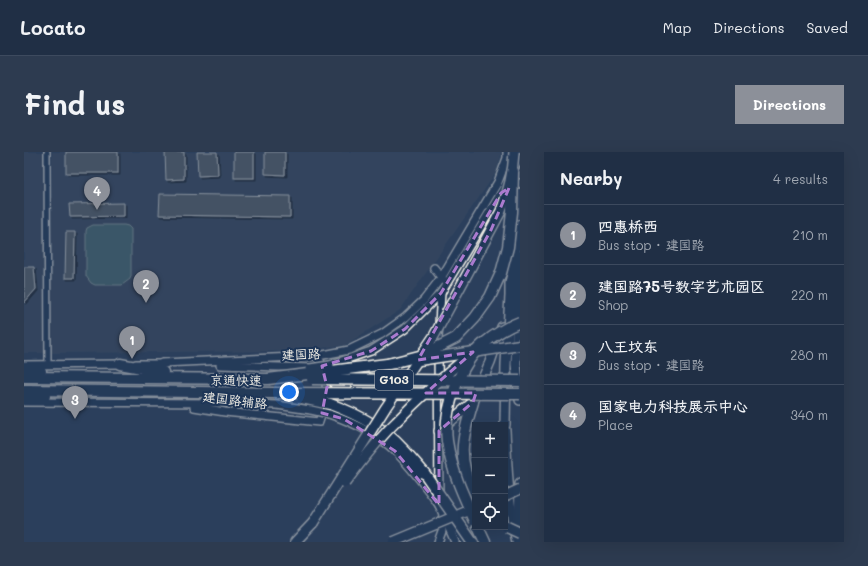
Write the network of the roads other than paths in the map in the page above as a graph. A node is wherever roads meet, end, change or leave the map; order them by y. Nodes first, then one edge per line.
1 (47, 152) edge
2 (507, 152) edge
3 (514, 152) edge
4 (520, 156) edge
5 (513, 171) junction
6 (520, 183) edge
7 (501, 193) junction
8 (520, 225) edge
9 (520, 235) edge
10 (434, 268) dead end
11 (441, 278) junction
12 (446, 285) junction
13 (441, 293) junction
14 (510, 296) junction
15 (520, 322) edge
16 (483, 344) junction
17 (520, 346) edge
18 (318, 356) junction
19 (120, 364) junction
20 (162, 364) junction
21 (388, 364) junction
22 (24, 365) edge
23 (48, 365) junction
24 (24, 369) edge
25 (97, 376) junction
26 (24, 377) edge
27 (189, 377) junction
28 (268, 379) junction
29 (520, 381) edge
30 (24, 390) edge
31 (91, 392) junction
32 (275, 394) junction
33 (520, 394) edge
34 (24, 398) edge
35 (520, 400) edge
36 (24, 402) edge
37 (473, 402) junction
38 (172, 404) junction
39 (330, 409) junction
40 (505, 422) edge
41 (439, 431) junction
42 (506, 458) edge
43 (520, 484) edge
44 (520, 490) edge
45 (474, 494) edge
46 (508, 495) edge
47 (439, 505) junction
48 (472, 509) edge
49 (472, 514) edge
50 (313, 523) junction
51 (508, 528) edge
52 (479, 530) edge
53 (520, 533) edge
54 (295, 542) edge
55 (393, 542) edge
56 (438, 542) edge
57 (454, 542) edge
58 (465, 542) edge
59 (472, 542) edge
60 (485, 542) edge
61 (518, 542) edge

1 - 23 street
2 - 11 street
3 - 5 highway, bridge
4 - 7 street, 建国路
5 - 21 highway, bridge
5 - 50 highway, bridge
6 - 7 street
7 - 12 street, 建国路
8 - 14 highway
9 - 35 highway
10 - 11 street
11 - 12 street
11 - 18 street
12 - 13 street, 建国路
13 - 20 street, 建国路, bridge
13 - 41 street
14 - 37 highway
14 - 40 highway
15 - 16 highway, bridge
16 - 49 highway, bridge
16 - 50 highway, bridge
17 - 21 highway, bridge
18 - 20 street
18 - 38 street, 建国路辅路
19 - 20 street, 建国路
19 - 23 street, 建国路
19 - 27 highway
21 - 28 highway, bridge
22 - 23 street, 建国路
24 - 25 highway
25 - 26 highway, 京通快速 / G103
25 - 27 highway, 京通快速 / G103
27 - 28 highway, 京通快速 / G103
28 - 29 highway, 京通快速 / G103, bridge
30 - 31 highway, 京通快速 / G103
31 - 32 highway, 京通快速 / G103
31 - 34 highway
32 - 33 highway, 京通快速 / G103, bridge
32 - 39 highway, bridge
36 - 38 street
37 - 41 highway
37 - 45 highway
38 - 39 street, bridge
39 - 47 street
39 - 59 highway, bridge
41 - 47 street
42 - 61 highway
43 - 61 highway
44 - 46 highway, bridge
47 - 56 street
47 - 57 street
47 - 58 street
48 - 55 highway, bridge
50 - 54 highway
51 - 53 highway, bridge
52 - 60 highway

